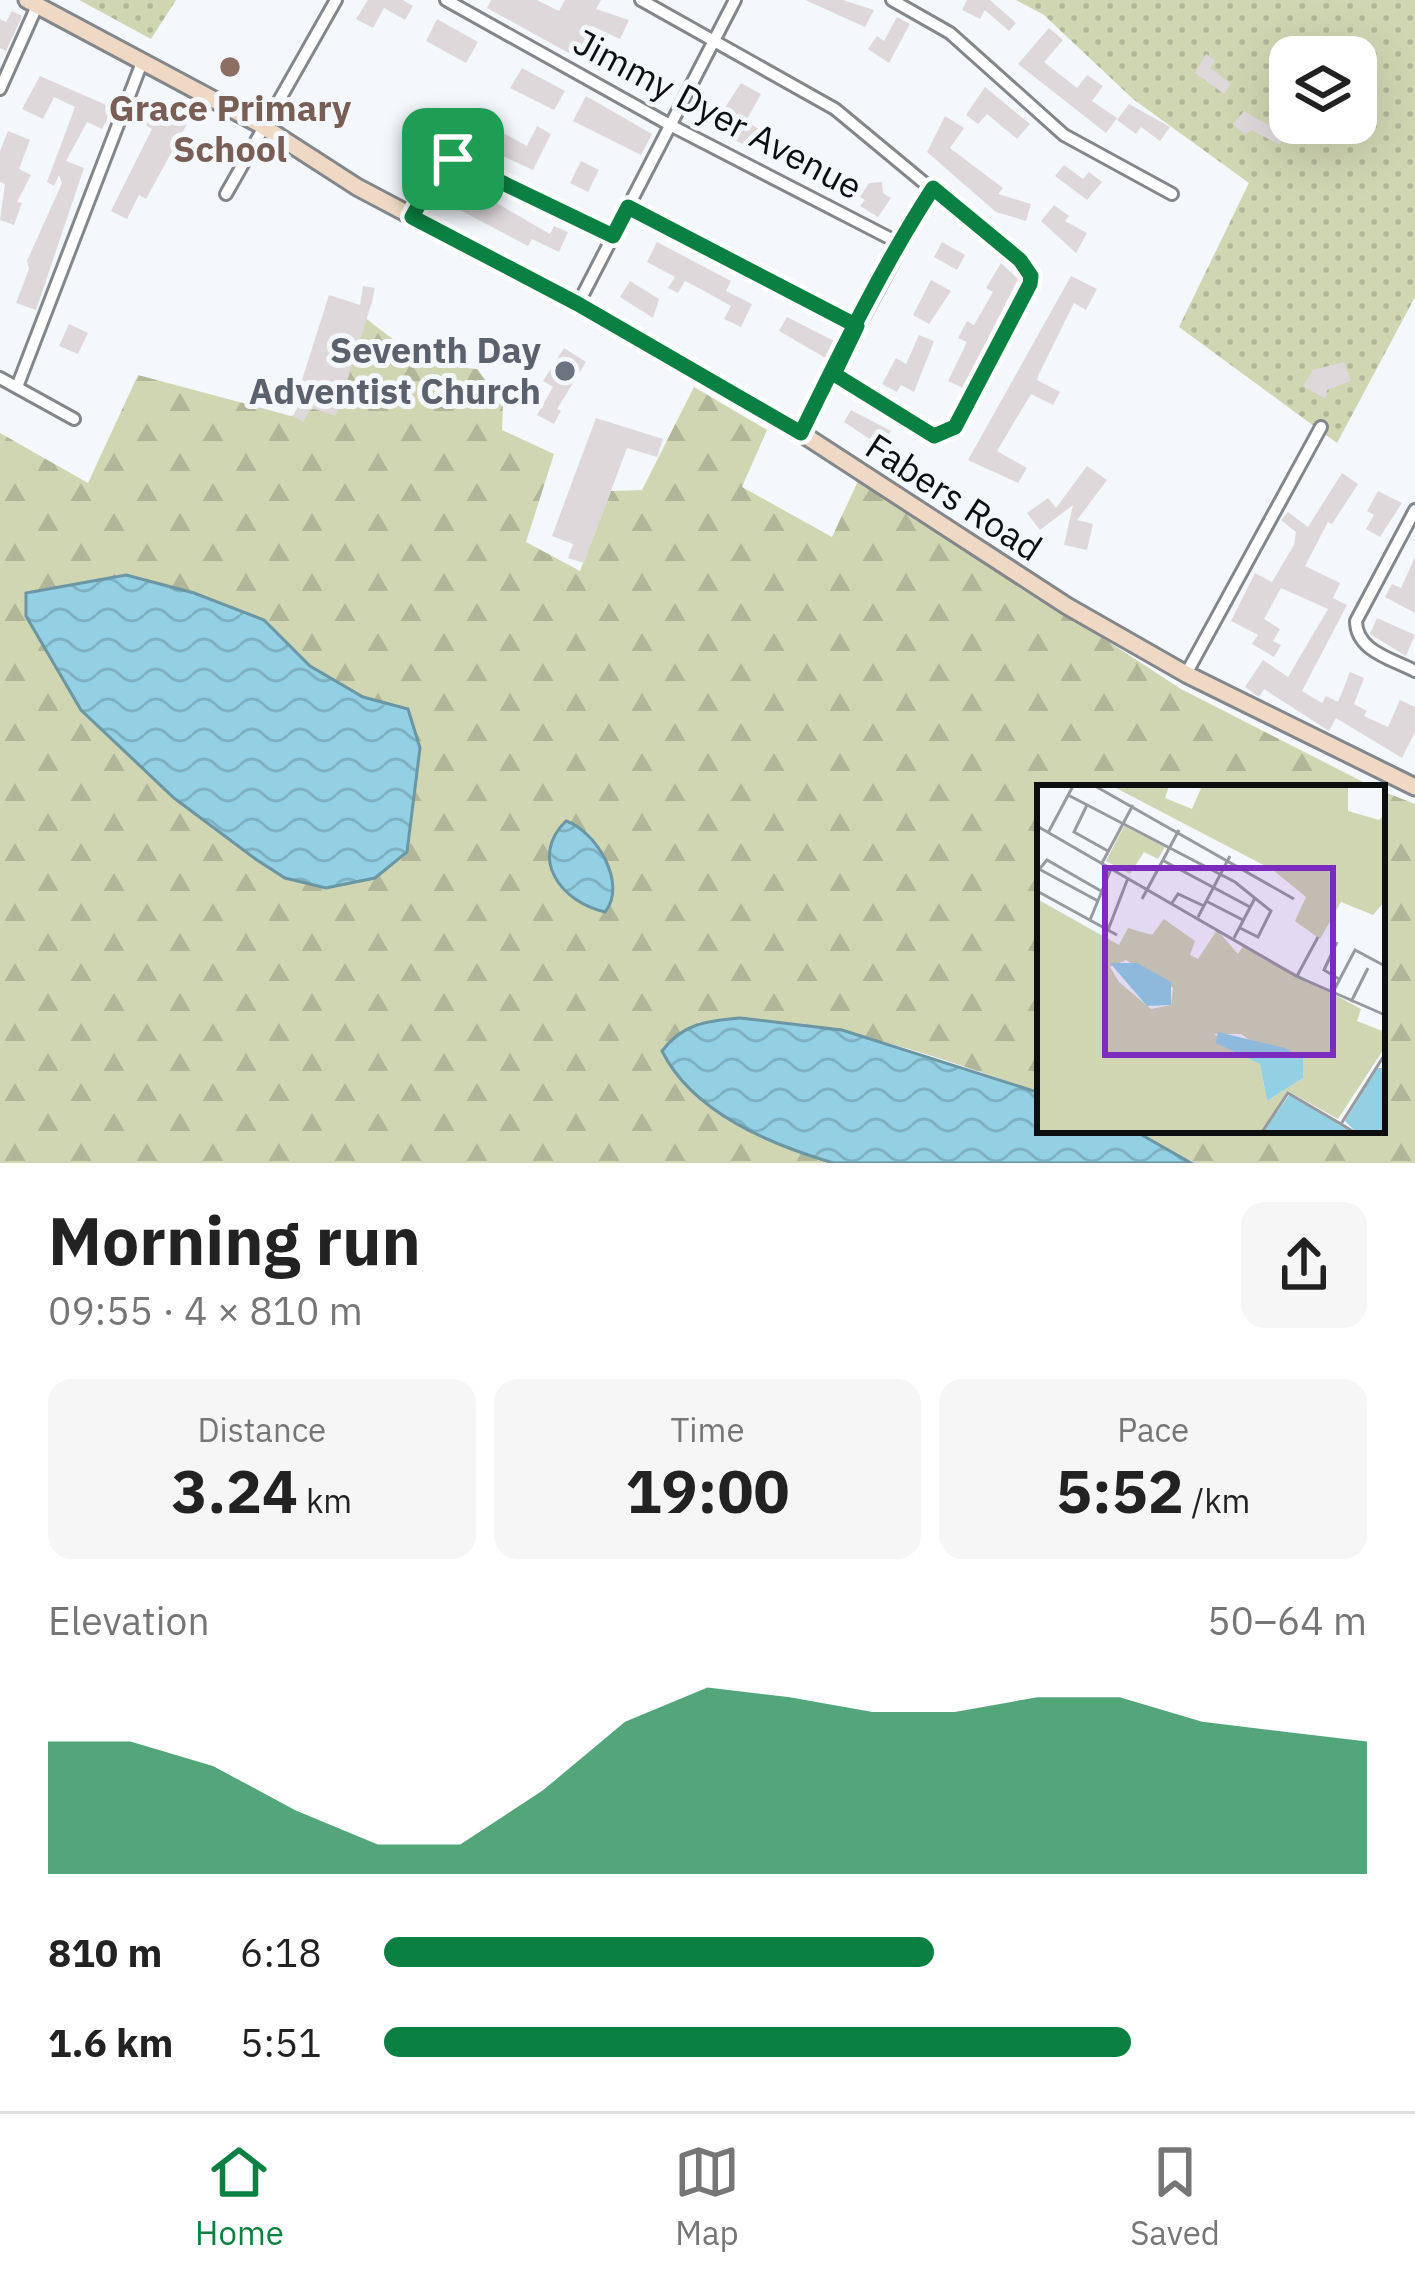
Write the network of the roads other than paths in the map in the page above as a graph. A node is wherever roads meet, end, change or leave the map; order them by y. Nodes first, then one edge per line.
1 (336, 0) edge
2 (446, 0) edge
3 (641, 0) edge
4 (735, 0) edge
5 (892, 0) edge
6 (32, 3) edge
7 (714, 40) junction
8 (141, 65) junction
9 (0, 88) edge
10 (261, 125) junction
11 (670, 125) junction
12 (933, 188) junction
13 (226, 194) dead end
14 (1172, 194) dead end
15 (628, 207) junction
16 (412, 217) junction
17 (613, 236) junction
18 (901, 244) junction
19 (578, 304) junction
20 (857, 326) junction
21 (834, 374) junction
22 (0, 378) edge
23 (17, 387) junction
24 (74, 419) dead end
25 (1321, 428) dead end
26 (801, 433) junction
27 (1415, 510) edge
28 (1415, 671) edge
29 (1186, 674) junction
30 (1414, 783) edge

1 - 10 street
2 - 11 street, Jimmy Dyer Avenue
3 - 7 street
4 - 7 street
5 - 14 street
6 - 8 main road, Fabers Road
6 - 9 street
7 - 11 street
7 - 12 street
8 - 10 main road, Fabers Road
8 - 23 street
10 - 13 street
10 - 16 main road, Fabers Road
11 - 15 street
11 - 18 street, Jimmy Dyer Avenue
12 - 18 street
12 - 21 street
15 - 17 street
15 - 20 street
16 - 17 street
16 - 19 main road, Fabers Road
17 - 19 street
18 - 20 street
19 - 26 main road, Fabers Road
20 - 21 street
21 - 26 street
22 - 23 street
23 - 24 street
25 - 29 street
26 - 29 main road, Fabers Road
27 - 28 street
29 - 30 main road, Fabers Road

